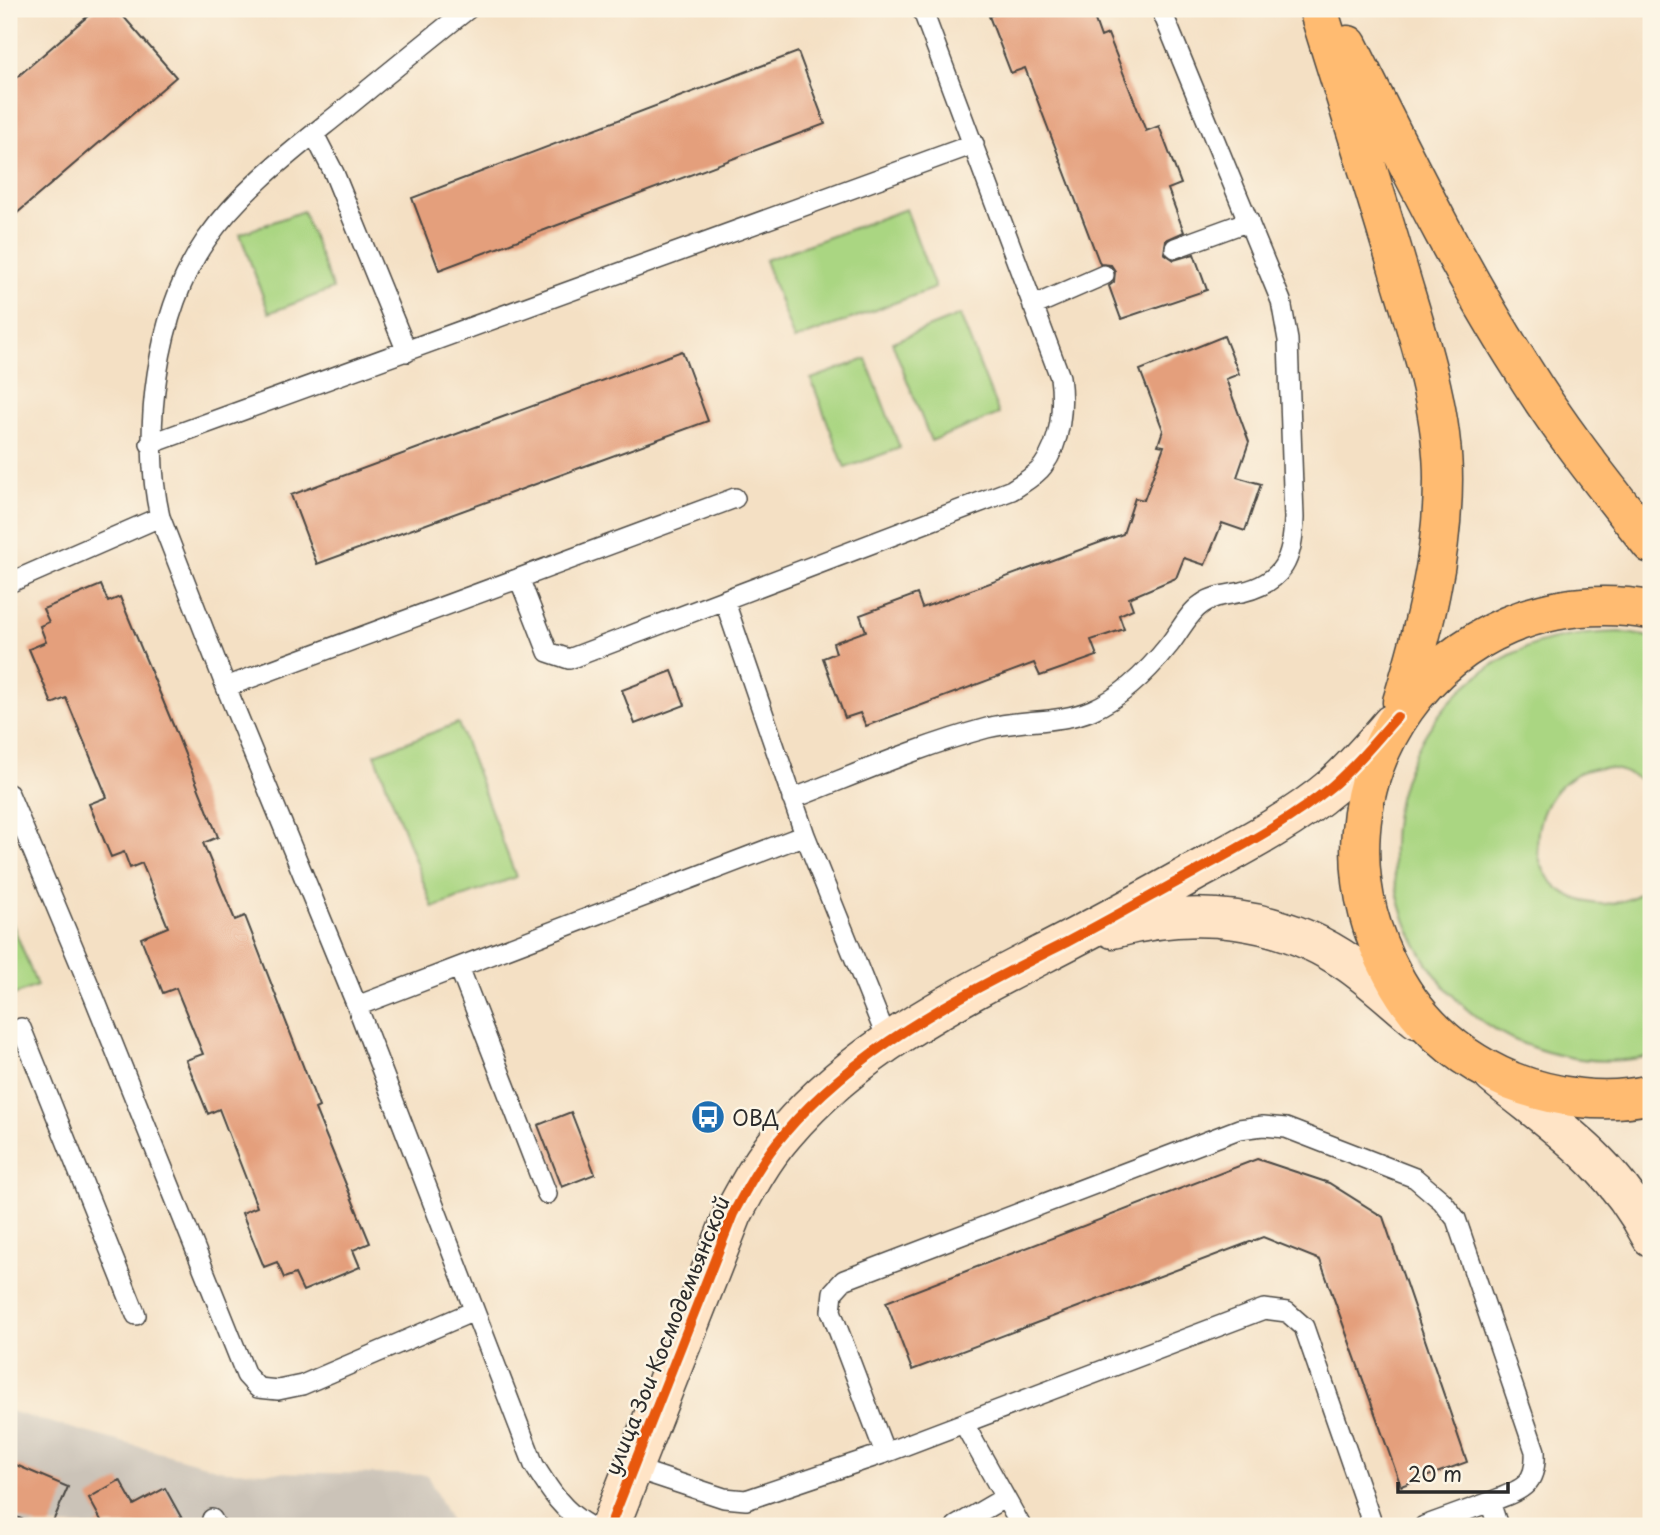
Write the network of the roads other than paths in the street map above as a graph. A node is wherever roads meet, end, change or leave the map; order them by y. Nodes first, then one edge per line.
1 (468, 9) edge
2 (922, 9) edge
3 (1161, 9) edge
4 (1318, 9) edge
5 (1330, 9) edge
6 (314, 134) junction
7 (974, 144) junction
8 (1249, 221) junction
9 (1175, 248) dead end
10 (1104, 275) dead end
11 (1033, 306) junction
12 (407, 352) junction
13 (150, 444) junction
14 (735, 498) dead end
15 (160, 517) junction
16 (1651, 544) edge
17 (519, 578) junction
18 (9, 583) edge
19 (724, 602) junction
20 (1651, 610) edge
21 (226, 687) junction
22 (1397, 717) junction
23 (9, 794) edge
24 (792, 799) junction
25 (805, 835) junction
26 (1067, 942) junction
27 (459, 967) junction
28 (357, 1006) junction
29 (21, 1028) dead end
30 (1445, 1042) junction
31 (889, 1044) junction
32 (1488, 1071) junction
33 (1651, 1094) edge
34 (547, 1194) dead end
35 (1651, 1237) edge
36 (474, 1311) junction
37 (135, 1315) dead end
38 (964, 1424) junction
39 (885, 1453) junction
40 (633, 1468) junction
41 (1004, 1498) junction
42 (1490, 1502) junction
43 (589, 1526) edge
44 (610, 1526) edge
45 (956, 1526) edge
46 (1021, 1526) edge
47 (1373, 1526) edge
48 (1424, 1526) edge
49 (1498, 1526) edge

1 - 6 lane
2 - 7 lane
3 - 8 lane
4 - 22 main road
5 - 16 main road
6 - 12 lane
6 - 13 lane
7 - 11 lane
7 - 12 lane
8 - 9 lane
8 - 24 lane
10 - 11 lane
11 - 19 lane
12 - 13 lane
13 - 15 lane
14 - 17 lane
15 - 18 lane
15 - 21 lane
17 - 19 lane
17 - 21 lane
19 - 24 lane
20 - 22 main road
21 - 28 lane
22 - 26 street
22 - 30 main road
23 - 36 lane
24 - 25 lane
25 - 27 lane
25 - 31 lane
26 - 30 street
26 - 31 street, улица Зои Космодемьянской
27 - 28 lane
27 - 34 lane
28 - 36 lane
29 - 37 lane
30 - 32 main road
31 - 40 street, улица Зои Космодемьянской
32 - 33 main road
32 - 35 street
36 - 43 lane
38 - 39 lane
38 - 41 lane
38 - 47 lane
39 - 40 lane
39 - 42 lane
40 - 44 street, улица Зои Космодемьянской
41 - 45 lane
41 - 46 lane
42 - 48 lane
42 - 49 lane

